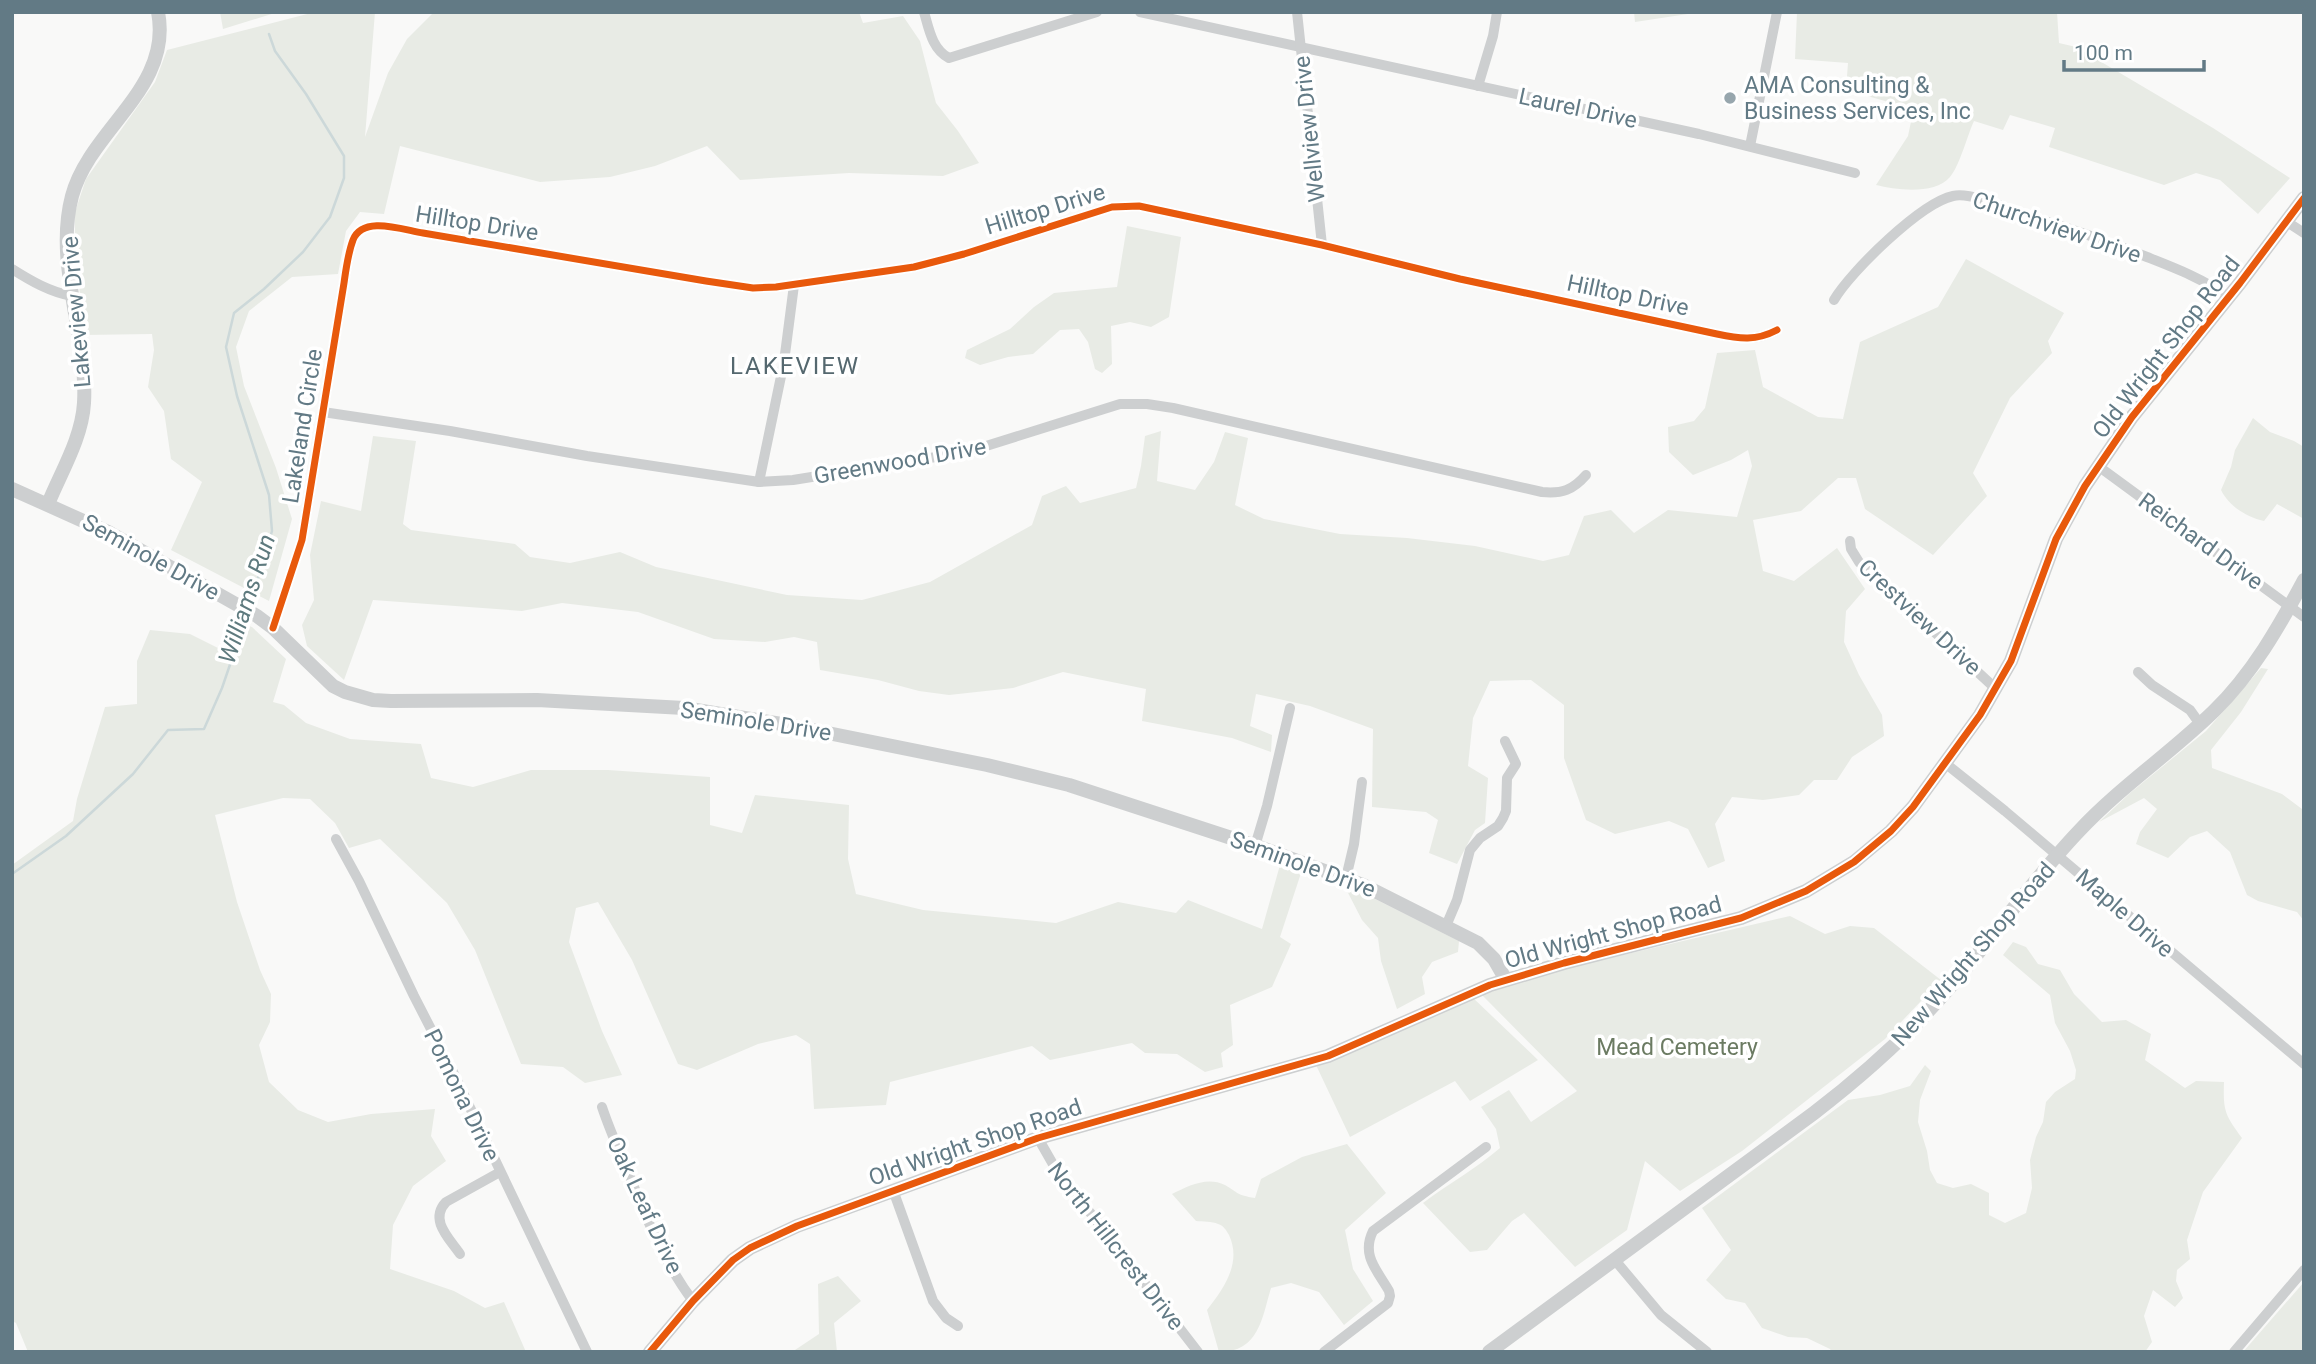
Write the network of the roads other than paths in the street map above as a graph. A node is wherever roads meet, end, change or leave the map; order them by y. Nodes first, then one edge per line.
1 (158, 12) edge
2 (924, 12) edge
3 (1097, 12) edge
4 (1140, 12) edge
5 (1297, 12) edge
6 (1497, 12) edge
7 (1777, 12) edge
8 (1301, 47) junction
9 (1478, 86) junction
10 (1751, 146) junction
11 (1855, 173) dead end
12 (2304, 198) edge
13 (2287, 222) junction
14 (361, 230) joint
15 (2304, 233) edge
16 (1322, 246) junction
17 (12, 269) edge
18 (794, 285) junction
19 (72, 296) junction
20 (2228, 297) junction
21 (1834, 300) dead end
22 (1777, 330) dead end
23 (323, 412) junction
24 (2098, 466) junction
25 (1586, 475) dead end
26 (760, 482) junction
27 (12, 489) edge
28 (48, 503) junction
29 (1850, 541) dead end
30 (2304, 580) edge
31 (2290, 606) junction
32 (2304, 617) edge
33 (273, 628) junction
34 (2138, 672) dead end
35 (1996, 689) junction
36 (1290, 708) dead end
37 (2200, 724) junction
38 (1505, 741) dead end
39 (1945, 763) junction
40 (1362, 782) dead end
41 (336, 839) dead end
42 (1255, 846) junction
43 (2058, 855) junction
44 (1346, 878) junction
45 (1446, 926) junction
46 (1506, 980) junction
47 (2304, 1064) edge
48 (602, 1107) dead end
49 (1038, 1138) junction
50 (1486, 1147) dead end
51 (500, 1172) junction
52 (892, 1190) junction
53 (460, 1254) dead end
54 (1614, 1259) junction
55 (2304, 1270) edge
56 (693, 1301) junction
57 (958, 1326) dead end
58 (587, 1352) edge
59 (650, 1352) edge
60 (1198, 1352) edge
61 (1324, 1352) edge
62 (1489, 1352) edge
63 (1707, 1352) edge
64 (2234, 1352) edge

1 - 19 street, Lakeview Drive
2 - 3 street
4 - 8 street, Laurel Drive
5 - 8 street, Wellview Drive
6 - 9 street
7 - 10 street
8 - 9 street, Laurel Drive
8 - 16 street, Wellview Drive
9 - 10 street, Laurel Drive
10 - 11 street, Laurel Drive
12 - 13 street, Old Wright Shop Road
13 - 15 street
13 - 20 street, Old Wright Shop Road
14 - 18 street, Hilltop Drive
14 - 23 street, Lakeland Circle
16 - 18 street, Hilltop Drive
16 - 22 street, Hilltop Drive
17 - 19 street
18 - 26 street
19 - 28 street, Lakeview Drive
20 - 21 street, Churchview Drive
20 - 24 street, Old Wright Shop Road
23 - 26 street, Greenwood Drive
23 - 33 street, Lakeland Circle
24 - 31 street, Reichard Drive
24 - 35 street, Old Wright Shop Road
25 - 26 street, Greenwood Drive
27 - 28 street, Seminole Drive
28 - 33 street, Seminole Drive
29 - 35 street, Crestview Drive
30 - 31 street, New Wright Shop Road
31 - 32 street, Reichard Drive
31 - 37 street, New Wright Shop Road
33 - 42 street, Seminole Drive
34 - 37 street
35 - 39 street, Old Wright Shop Road
36 - 42 street
37 - 43 street, New Wright Shop Road
38 - 45 street
39 - 43 street, Maple Drive
39 - 46 street, Old Wright Shop Road
40 - 44 street
41 - 51 street, Pomona Drive
42 - 44 street, Seminole Drive
43 - 47 street, Maple Drive
43 - 54 street, New Wright Shop Road
44 - 45 street, Seminole Drive
45 - 46 street, Seminole Drive
46 - 49 street, Old Wright Shop Road
48 - 56 street, Oak Leaf Drive
49 - 52 street, Old Wright Shop Road
49 - 60 street, North Hillcrest Drive
50 - 61 street
51 - 53 street
51 - 58 street, Pomona Drive
52 - 56 street, Old Wright Shop Road
52 - 57 street
54 - 62 street, New Wright Shop Road
54 - 63 street
55 - 64 street
56 - 59 street, Old Wright Shop Road

